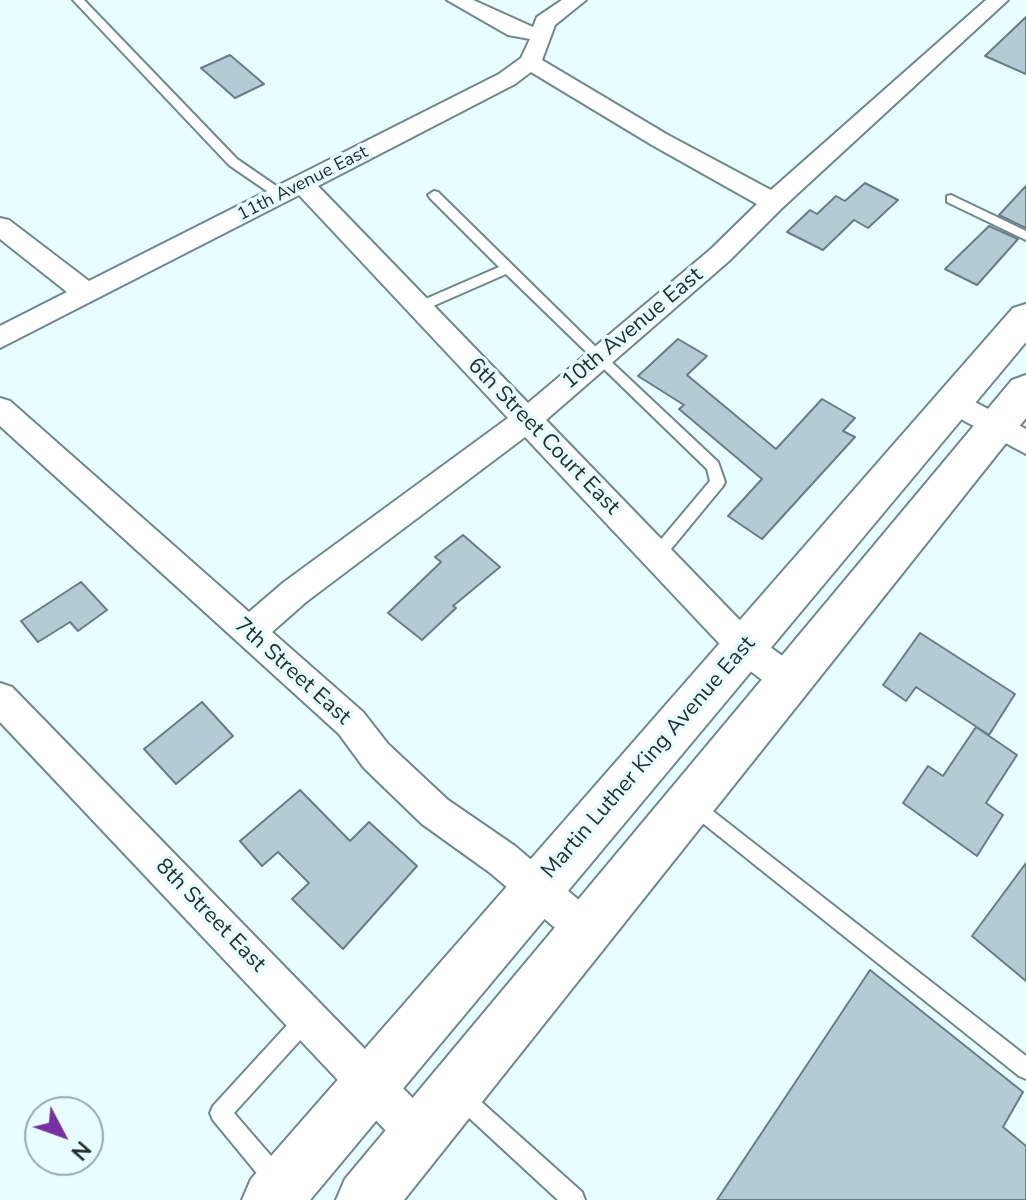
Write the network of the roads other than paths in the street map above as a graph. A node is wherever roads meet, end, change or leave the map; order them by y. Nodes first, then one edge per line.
1 (78, 0) edge
2 (457, 0) edge
3 (576, 0) edge
4 (998, 0) edge
5 (539, 35) junction
6 (530, 62) junction
7 (292, 190) junction
8 (434, 195) dead end
9 (951, 199) dead end
10 (773, 202) junction
11 (0, 226) edge
12 (1026, 236) edge
13 (508, 268) junction
14 (85, 292) junction
15 (419, 307) junction
16 (1026, 317) edge
17 (0, 338) edge
18 (599, 359) junction
19 (1026, 390) edge
20 (954, 402) junction
21 (0, 409) edge
22 (527, 420) junction
23 (1011, 435) edge
24 (656, 555) junction
25 (248, 633) junction
26 (744, 647) junction
27 (790, 681) junction
28 (0, 698) edge
29 (690, 802) junction
30 (537, 889) junction
31 (586, 930) junction
32 (307, 1017) junction
33 (1026, 1069) edge
34 (371, 1085) junction
35 (454, 1091) junction
36 (419, 1135) junction
37 (278, 1194) edge
38 (366, 1200) edge
39 (574, 1200) edge

1 - 7 lane
2 - 5 street
3 - 5 street
4 - 10 street, 10th Avenue East
5 - 6 street
6 - 7 street, 11th Avenue East
6 - 10 street
7 - 14 street, 11th Avenue East
7 - 15 street, 6th Street Court East
8 - 13 lane
9 - 12 lane
10 - 18 street, 10th Avenue East
11 - 14 street
13 - 15 lane
13 - 18 lane
14 - 17 street, 11th Avenue East
15 - 22 street, 6th Street Court East
16 - 20 street, Martin Luther King Avenue East
18 - 22 street, 10th Avenue East
18 - 24 lane
19 - 23 street
20 - 23 street
20 - 26 street, Martin Luther King Avenue East
21 - 25 street, 7th Street East
22 - 24 street, 6th Street Court East
22 - 25 street, 10th Avenue East
23 - 27 street
24 - 26 street, 6th Street Court East
25 - 30 street, 7th Street East
26 - 27 street, 6th Street Court East
26 - 30 street, Martin Luther King Avenue East
27 - 29 street
28 - 32 street, 8th Street East
29 - 31 street
29 - 33 lane
30 - 31 street, 7th Street East
30 - 34 street, Martin Luther King Avenue East
31 - 35 street
32 - 34 street, 8th Street East
32 - 37 lane
34 - 36 street, 8th Street East
34 - 37 street, Martin Luther King Avenue East
35 - 36 street
35 - 39 lane
36 - 38 street

